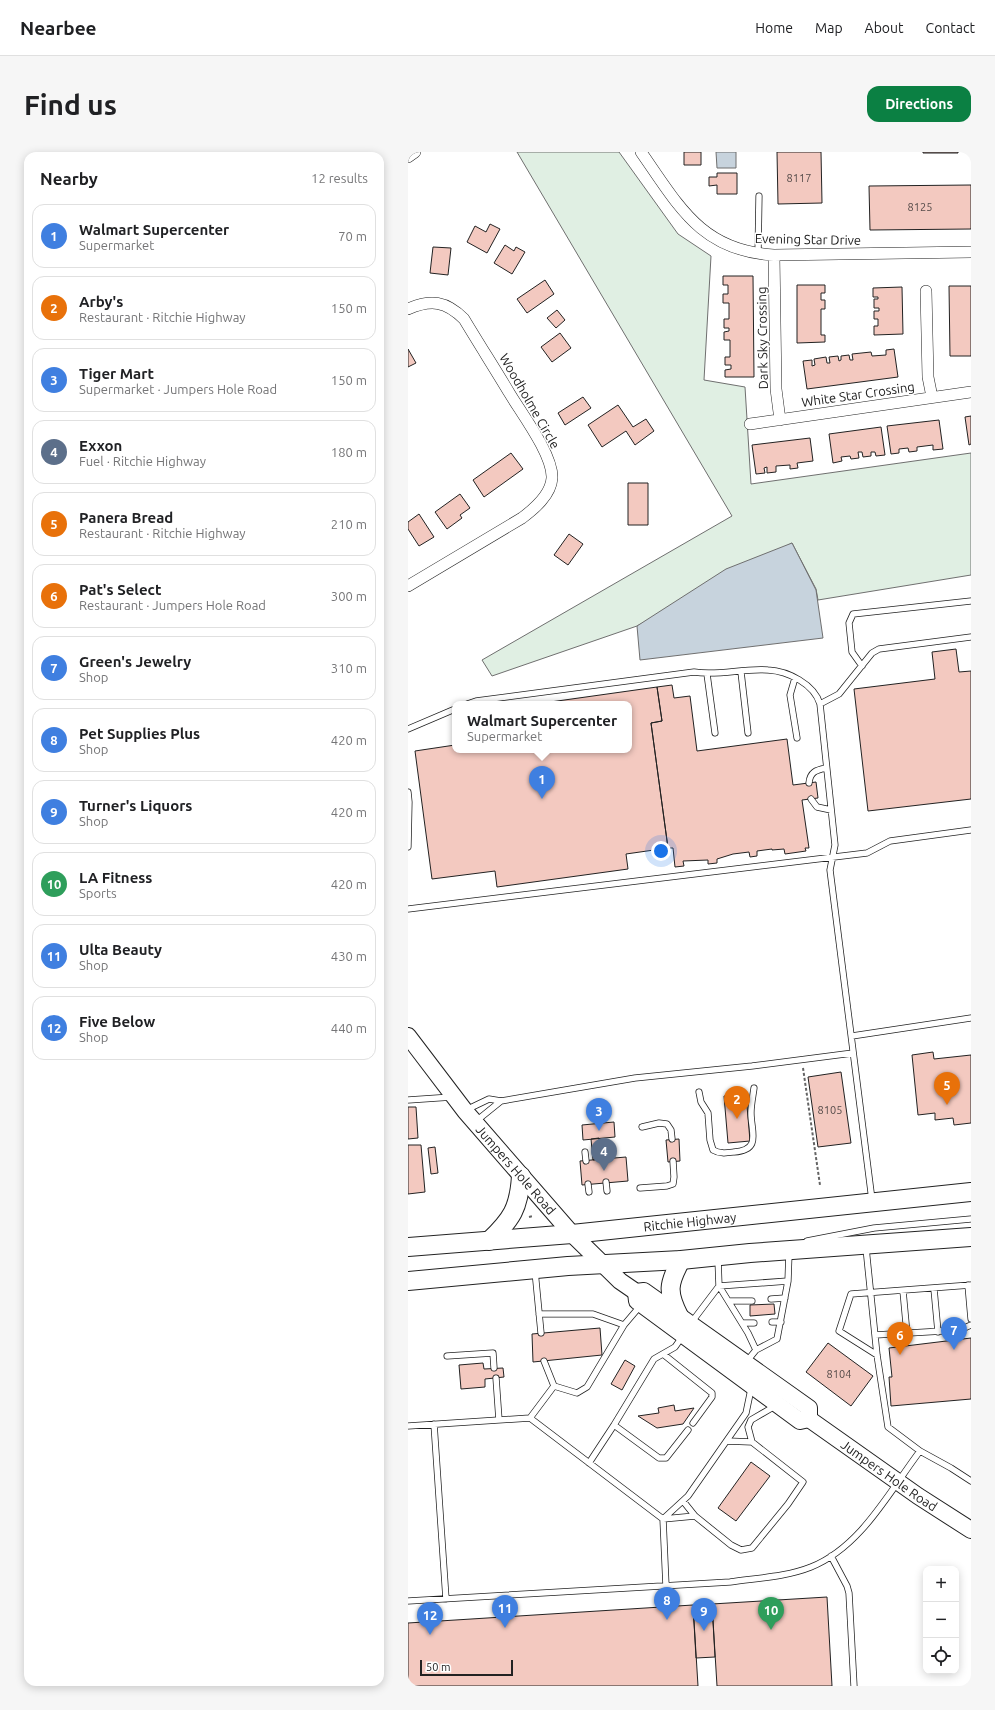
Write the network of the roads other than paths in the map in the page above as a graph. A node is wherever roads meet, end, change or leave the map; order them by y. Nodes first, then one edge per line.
1 (416, 152) edge
2 (641, 152) edge
3 (408, 157) edge
4 (759, 196) dead end
5 (971, 252) edge
6 (758, 254) junction
7 (774, 255) junction
8 (926, 291) dead end
9 (408, 308) edge
10 (971, 392) edge
11 (932, 397) junction
12 (780, 420) junction
13 (750, 424) dead end
14 (408, 586) edge
15 (971, 601) edge
16 (971, 637) edge
17 (862, 666) junction
18 (741, 672) junction
19 (707, 674) junction
20 (795, 678) junction
21 (476, 701) edge
22 (820, 704) junction
23 (452, 710) edge
24 (408, 730) edge
25 (715, 733) dead end
26 (748, 733) dead end
27 (797, 738) dead end
28 (826, 768) junction
29 (809, 783) dead end
30 (408, 792) edge
31 (811, 799) dead end
32 (831, 810) junction
33 (971, 830) edge
34 (408, 833) edge
35 (408, 847) edge
36 (833, 856) junction
37 (408, 909) edge
38 (971, 1018) edge
39 (408, 1036) edge
40 (852, 1036) junction
41 (854, 1053) junction
42 (754, 1088) dead end
43 (699, 1092) dead end
44 (454, 1097) junction
45 (408, 1100) edge
46 (501, 1101) junction
47 (470, 1117) junction
48 (642, 1127) dead end
49 (672, 1139) dead end
50 (603, 1150) dead end
51 (585, 1152) dead end
52 (604, 1159) dead end
53 (586, 1161) dead end
54 (673, 1161) dead end
55 (521, 1176) junction
56 (606, 1182) dead end
57 (588, 1184) dead end
58 (640, 1188) dead end
59 (607, 1191) dead end
60 (589, 1192) dead end
61 (971, 1192) edge
62 (872, 1202) junction
63 (971, 1219) edge
64 (572, 1234) junction
65 (971, 1236) edge
66 (489, 1241) junction
67 (796, 1245) junction
68 (865, 1245) junction
69 (408, 1247) edge
70 (718, 1256) junction
71 (681, 1260) junction
72 (602, 1263) junction
73 (534, 1269) junction
74 (408, 1281) edge
75 (788, 1281) junction
76 (970, 1285) edge
77 (718, 1286) junction
78 (934, 1288) junction
79 (903, 1290) junction
80 (870, 1294) junction
81 (785, 1298) junction
82 (638, 1299) junction
83 (771, 1299) dead end
84 (752, 1300) dead end
85 (729, 1302) junction
86 (539, 1314) junction
87 (971, 1319) edge
88 (754, 1322) dead end
89 (772, 1322) dead end
90 (780, 1322) junction
91 (742, 1323) junction
92 (624, 1324) junction
93 (971, 1324) edge
94 (684, 1325) junction
95 (938, 1332) junction
96 (541, 1333) dead end
97 (907, 1334) junction
98 (875, 1336) junction
99 (756, 1350) junction
100 (663, 1354) junction
101 (877, 1355) junction
102 (447, 1356) dead end
103 (544, 1361) dead end
104 (746, 1363) junction
105 (494, 1368) dead end
106 (496, 1378) dead end
107 (554, 1386) junction
108 (752, 1386) junction
109 (777, 1405) junction
110 (530, 1418) junction
111 (809, 1418) junction
112 (499, 1420) junction
113 (693, 1423) dead end
114 (434, 1424) junction
115 (614, 1425) junction
116 (408, 1426) edge
117 (688, 1430) dead end
118 (727, 1441) junction
119 (752, 1442) junction
120 (920, 1451) junction
121 (589, 1463) junction
122 (971, 1481) edge
123 (897, 1482) junction
124 (683, 1501) junction
125 (695, 1516) junction
126 (663, 1519) junction
127 (971, 1530) edge
128 (831, 1556) junction
129 (666, 1586) junction
130 (446, 1599) junction
131 (408, 1601) edge
132 (854, 1686) edge

1 - 3 street
2 - 6 street, Evening Star Drive
4 - 6 lane
5 - 7 street, Evening Star Drive
6 - 7 street, Evening Star Drive
7 - 12 street, Dark Sky Crossing
8 - 11 street
9 - 14 street, Woodholme Circle
10 - 11 street, White Star Crossing
11 - 12 street, White Star Crossing
12 - 13 street, White Star Crossing
15 - 17 lane
16 - 17 lane
17 - 22 lane
18 - 19 lane
18 - 20 lane
18 - 26 lane
19 - 21 lane
19 - 25 lane
20 - 22 lane
20 - 27 lane
22 - 28 lane
23 - 24 lane
28 - 29 lane
28 - 32 lane
30 - 34 lane
31 - 32 lane
32 - 36 lane
33 - 36 lane
34 - 35 lane
36 - 37 lane
36 - 40 lane
38 - 40 lane
39 - 44 main road, Jumpers Hole Road
40 - 41 lane
41 - 46 lane
41 - 62 lane
42 - 43 lane
44 - 45 lane
44 - 47 main road, Jumpers Hole Road
46 - 47 lane
46 - 47 lane
47 - 55 main road, Jumpers Hole Road
48 - 49 lane
50 - 52 lane
51 - 53 lane
54 - 58 lane
55 - 64 main road, Jumpers Hole Road
55 - 66 main road
56 - 59 lane
57 - 60 lane
61 - 62 main road, Ritchie Highway
62 - 64 main road, Ritchie Highway
63 - 67 lane
64 - 66 main road, Ritchie Highway
64 - 72 main road, Jumpers Hole Road
65 - 68 main road
66 - 69 main road, Ritchie Highway
67 - 68 main road
67 - 70 main road
67 - 75 lane
68 - 80 lane
70 - 71 main road
70 - 77 lane
71 - 72 main road
71 - 94 main road
72 - 73 main road
72 - 82 main road, Jumpers Hole Road
73 - 74 main road
73 - 86 lane
75 - 77 lane
75 - 81 lane
76 - 78 lane
76 - 87 lane
77 - 85 lane
77 - 94 lane
78 - 79 lane
78 - 95 lane
79 - 80 lane
79 - 97 lane
80 - 98 lane
80 - 101 lane
81 - 83 lane
81 - 90 lane
82 - 92 lane
82 - 94 main road, Jumpers Hole Road
84 - 85 lane
85 - 91 lane
86 - 92 lane
86 - 96 lane
88 - 91 lane
89 - 90 lane
90 - 99 lane
91 - 99 lane
92 - 107 lane
93 - 95 lane
94 - 100 lane
94 - 104 main road, Jumpers Hole Road
94 - 108 main road, Jumpers Hole Road
95 - 97 lane
97 - 98 lane
98 - 101 lane
99 - 104 lane
100 - 113 lane
100 - 115 lane
101 - 120 lane
102 - 105 lane
103 - 107 lane
104 - 111 main road, Jumpers Hole Road
106 - 112 lane
107 - 110 lane
108 - 109 main road, Jumpers Hole Road
108 - 118 lane
109 - 111 main road, Jumpers Hole Road
109 - 119 lane
110 - 112 lane
110 - 121 lane
111 - 123 main road, Jumpers Hole Road
112 - 114 lane
114 - 116 lane
114 - 130 lane
115 - 117 lane
115 - 121 lane
118 - 119 lane
118 - 124 lane
119 - 125 lane
120 - 122 lane
120 - 123 lane
121 - 126 lane
123 - 127 main road, Jumpers Hole Road
123 - 128 lane
124 - 125 lane
124 - 126 lane
125 - 126 lane
126 - 129 lane
128 - 129 lane
128 - 132 lane
129 - 130 lane
130 - 131 lane

